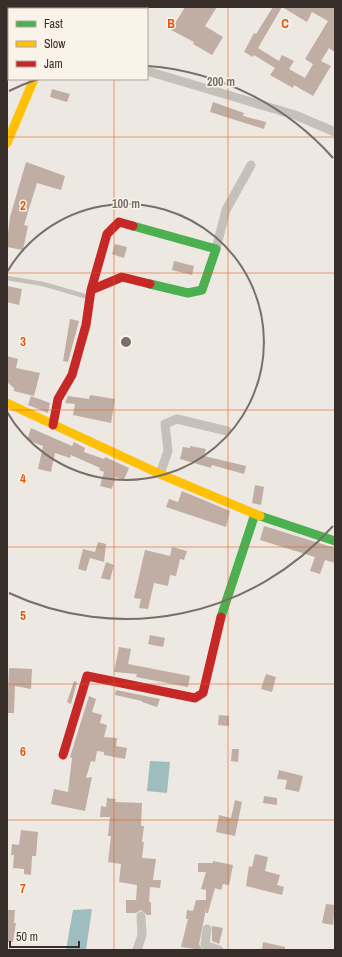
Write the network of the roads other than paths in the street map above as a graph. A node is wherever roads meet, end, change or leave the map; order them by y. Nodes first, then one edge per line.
1 (148, 71) edge
2 (34, 80) edge
3 (335, 132) edge
4 (7, 143) edge
5 (251, 165) dead end
6 (216, 249) junction
7 (7, 278) edge
8 (90, 293) junction
9 (7, 403) edge
10 (53, 425) junction
11 (227, 431) dead end
12 (160, 474) junction
13 (255, 514) junction
14 (335, 541) edge
15 (63, 755) dead end
16 (141, 916) dead end
17 (208, 929) dead end
18 (137, 950) edge
19 (219, 950) edge

1 - 3 street
2 - 4 main road
5 - 6 street
6 - 8 main road
6 - 8 main road
7 - 8 lane
8 - 10 main road
9 - 10 main road
10 - 12 main road
11 - 12 street
12 - 13 main road
13 - 14 main road
13 - 15 main road
16 - 18 street
17 - 19 street

